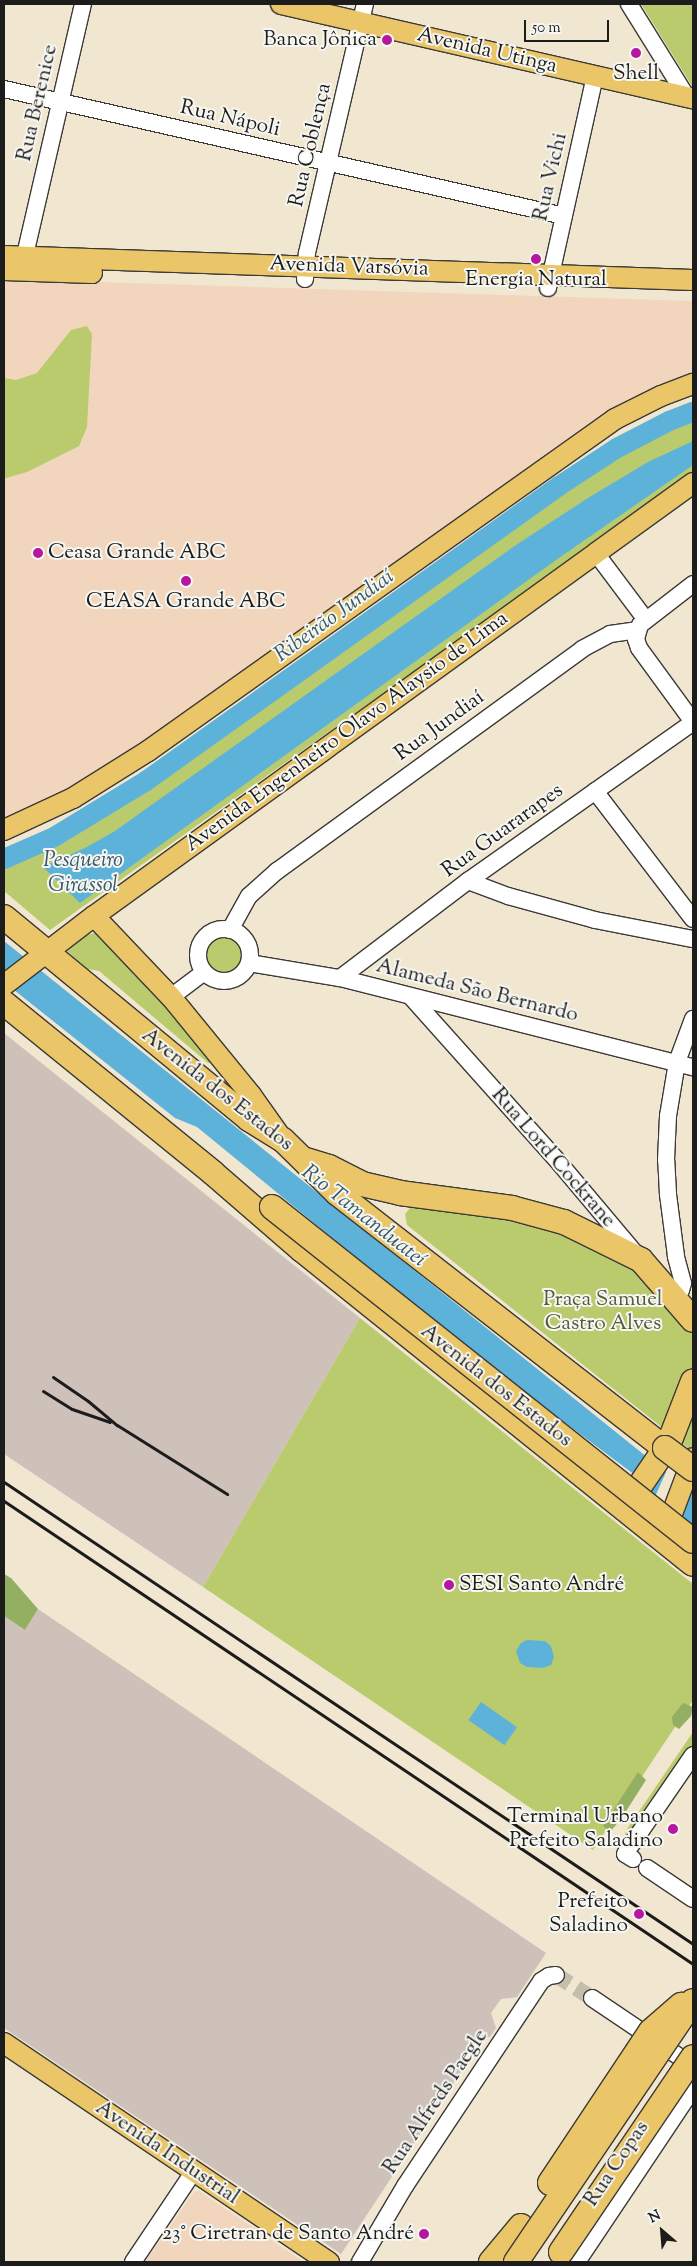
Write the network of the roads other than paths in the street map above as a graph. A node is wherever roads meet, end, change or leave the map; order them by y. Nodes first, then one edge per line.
1 (83, 4) edge
2 (280, 4) edge
3 (629, 4) edge
4 (363, 12) edge
5 (595, 76) junction
6 (4, 90) edge
7 (690, 98) edge
8 (59, 101) junction
9 (328, 164) junction
10 (564, 216) junction
11 (4, 256) edge
12 (17, 265) edge
13 (305, 272) junction
14 (693, 280) edge
15 (549, 282) junction
16 (693, 292) edge
17 (693, 384) edge
18 (693, 483) edge
19 (595, 552) junction
20 (693, 584) edge
21 (642, 625) junction
22 (693, 722) edge
23 (595, 791) junction
24 (4, 830) edge
25 (468, 881) junction
26 (94, 916) junction
27 (4, 917) edge
28 (693, 919) edge
29 (230, 930) junction
30 (693, 939) edge
31 (40, 957) junction
32 (249, 963) junction
33 (204, 972) junction
34 (340, 978) junction
35 (4, 985) edge
36 (171, 997) junction
37 (411, 997) junction
38 (4, 1003) edge
39 (693, 1019) edge
40 (677, 1062) junction
41 (693, 1067) edge
42 (283, 1140) junction
43 (305, 1160) junction
44 (213, 1173) junction
45 (641, 1260) junction
46 (674, 1298) junction
47 (693, 1320) edge
48 (693, 1381) edge
49 (693, 1463) edge
50 (629, 1497) junction
51 (663, 1538) junction
52 (693, 1540) edge
53 (693, 1564) edge
54 (693, 1755) edge
55 (633, 1859) dead end
56 (647, 1868) dead end
57 (693, 1899) edge
58 (556, 1975) dead end
59 (693, 1994) edge
60 (592, 1998) tunnel mouth
61 (693, 2001) edge
62 (693, 2031) edge
63 (4, 2043) edge
64 (693, 2058) edge
65 (693, 2066) edge
66 (693, 2089) edge
67 (194, 2171) junction
68 (564, 2259) edge
69 (133, 2262) edge
70 (329, 2262) edge
71 (360, 2262) edge
72 (491, 2262) edge
73 (516, 2262) edge
74 (535, 2262) edge

1 - 8 street, Rua Berenice
2 - 4 main road, Avenida Utinga
3 - 7 street
4 - 5 main road, Avenida Utinga
4 - 9 street, Rua Coblença
5 - 7 main road, Avenida Utinga
5 - 10 street, Rua Vichi
6 - 8 street, Rua Nápoli
8 - 9 street, Rua Nápoli
8 - 12 street, Rua Berenice
9 - 10 street, Rua Nápoli
9 - 13 street, Rua Coblença
10 - 15 street, Rua Vichi
11 - 12 main road, Avenida Varsóvia
12 - 13 main road, Avenida Varsóvia
13 - 15 main road, Avenida Varsóvia
14 - 15 main road, Avenida Varsóvia
15 - 16 main road, Avenida Varsóvia
17 - 24 main road
18 - 19 main road, Avenida Engenheiro Olavo Alaysio de Lima
19 - 21 street
19 - 26 main road, Avenida Engenheiro Olavo Alaysio de Lima
20 - 21 street, Rua Jundiaí
21 - 22 street
21 - 29 street, Rua Jundiaí
22 - 23 street, Rua Guararapes
23 - 25 street, Rua Guararapes
23 - 28 street
25 - 30 street
25 - 34 street, Rua Guararapes
26 - 31 main road, Avenida Engenheiro Olavo Alaysio de Lima
26 - 36 main road
27 - 31 highway, Avenida dos Estados
29 - 32 street
29 - 33 street
31 - 35 main road, Avenida Engenheiro Olavo Alaysio de Lima
31 - 42 highway, Avenida dos Estados
32 - 33 street
32 - 34 street, Alameda São Bernardo
33 - 36 street
34 - 37 street, Alameda São Bernardo
36 - 42 main road
37 - 40 street, Alameda São Bernardo
37 - 45 street, Rua Lord Cockrane
38 - 44 highway, Avenida dos Estados
39 - 40 street
40 - 41 street, Alameda São Bernardo
40 - 46 street
42 - 43 highway, Avenida dos Estados
43 - 45 highway
43 - 49 highway, Avenida dos Estados, bridge
44 - 50 highway, Avenida dos Estados
44 - 52 highway, Avenida dos Estados, bridge
45 - 46 highway, Rua Lord Cockrane
46 - 47 highway, Rua Lord Cockrane
48 - 50 highway
49 - 51 main road
50 - 51 highway, Avenida dos Estados
51 - 53 highway, Avenida dos Estados
54 - 55 street
56 - 57 street
58 - 71 street, Rua Alfreds Paegle
59 - 72 highway, bridge
60 - 65 street
61 - 73 highway, bridge
62 - 74 highway
63 - 67 main road, Avenida Industrial
64 - 68 highway, bridge
66 - 68 street, Rua Copas
67 - 69 street
67 - 70 main road, Avenida Industrial

